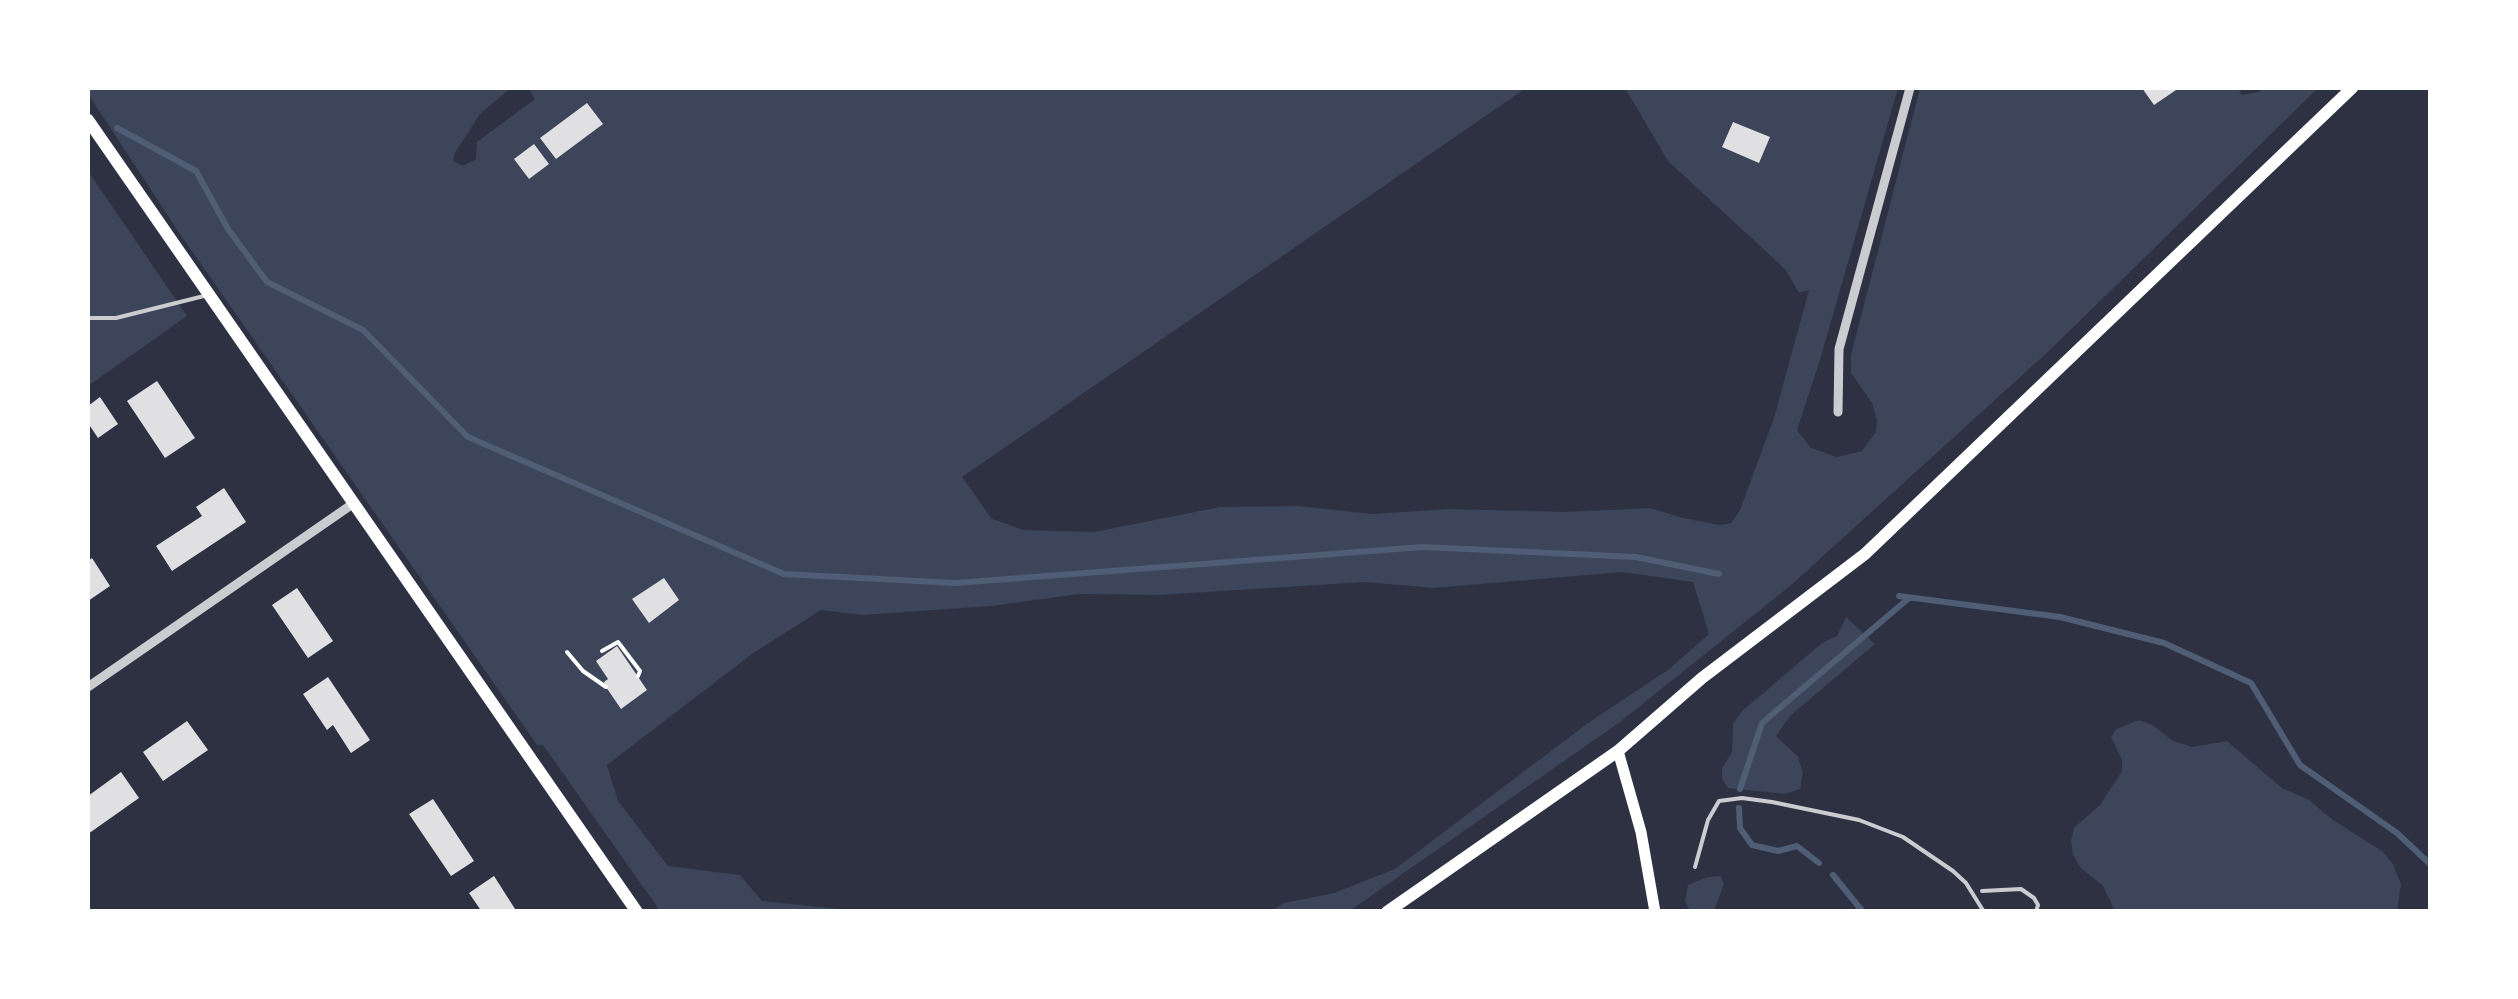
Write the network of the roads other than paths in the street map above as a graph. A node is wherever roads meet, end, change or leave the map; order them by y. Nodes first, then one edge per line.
1 (1910, 88) edge
2 (2352, 88) edge
3 (88, 120) edge
4 (208, 294) junction
5 (88, 318) edge
6 (1838, 412) dead end
7 (354, 503) junction
8 (88, 687) edge
9 (1618, 751) junction
10 (1696, 866) dead end
11 (1982, 891) dead end
12 (637, 912) edge
13 (1387, 912) edge
14 (1655, 912) edge
15 (1984, 912) edge
16 (2036, 912) edge

1 - 6 street
2 - 9 main road
3 - 4 main road
4 - 5 lane
4 - 7 main road
7 - 8 street
7 - 12 main road
9 - 13 main road
9 - 14 main road
10 - 15 lane
11 - 16 lane

